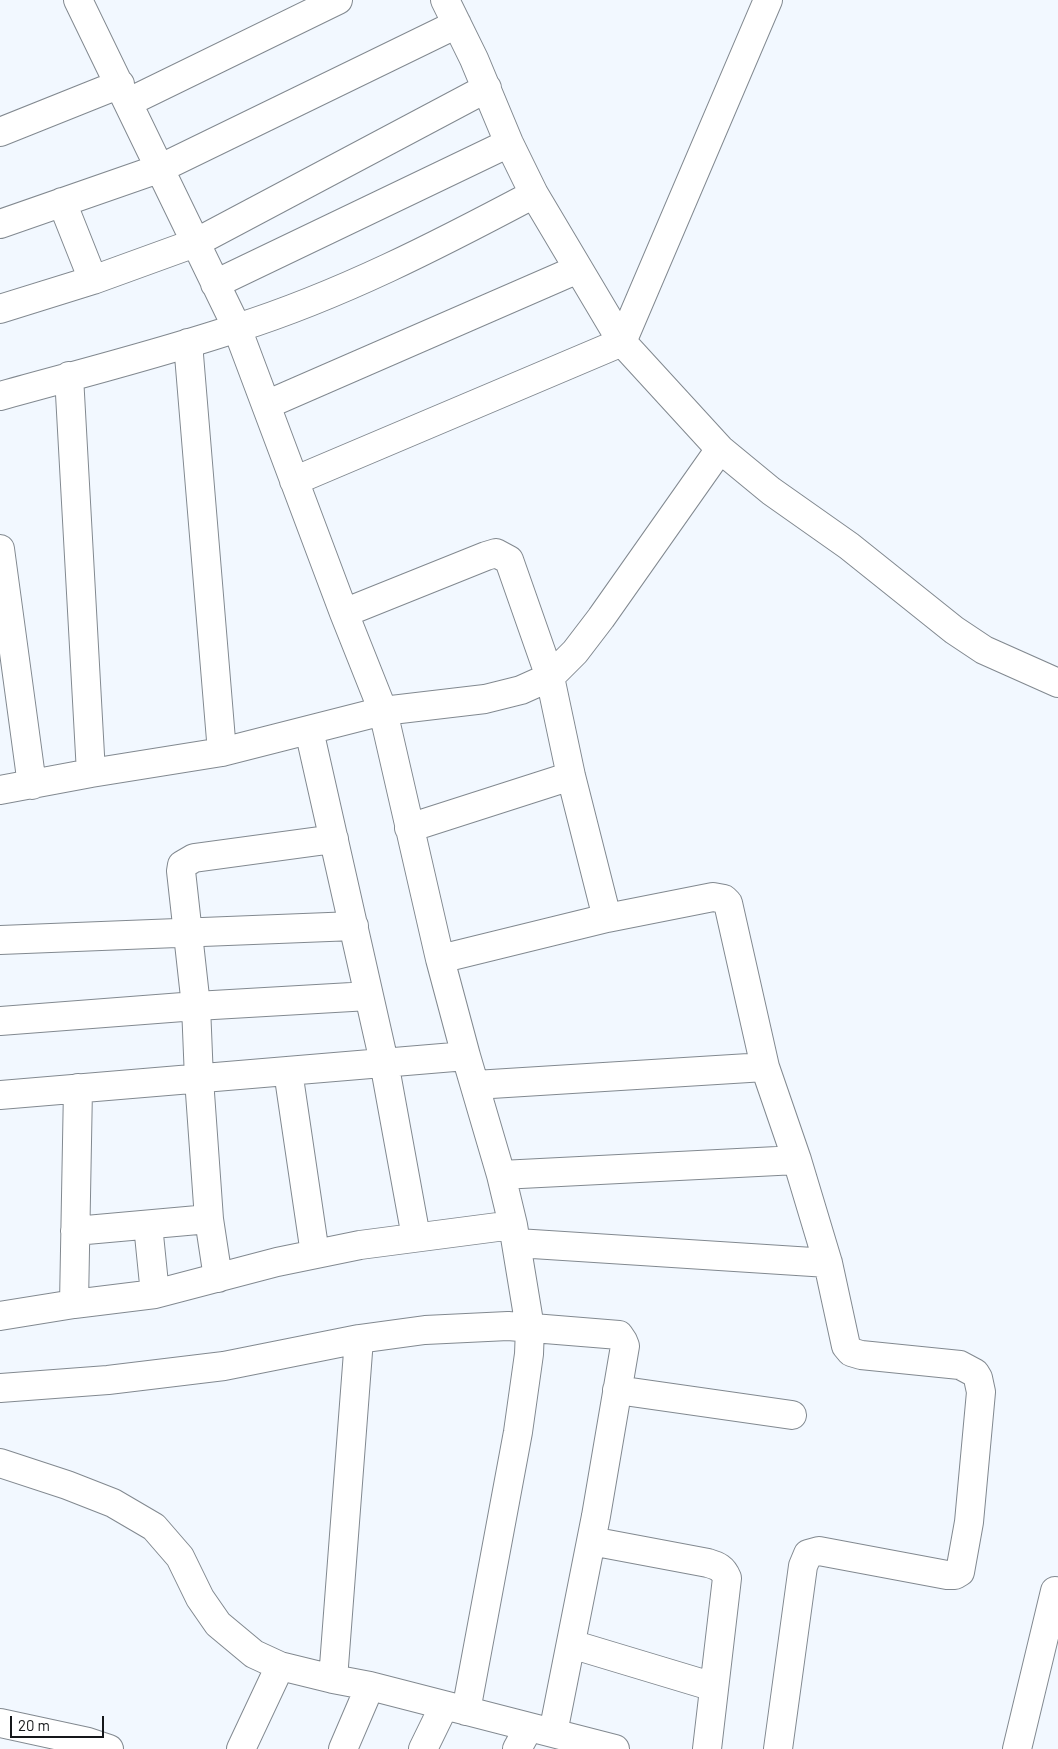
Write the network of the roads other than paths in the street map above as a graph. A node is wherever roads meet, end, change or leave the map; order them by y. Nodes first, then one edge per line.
1 (78, 0) edge
2 (338, 0) edge
3 (445, 0) edge
4 (768, 0) edge
5 (457, 24) junction
6 (487, 88) junction
7 (124, 93) junction
8 (0, 132) edge
9 (510, 142) junction
10 (161, 168) junction
11 (534, 194) junction
12 (62, 202) junction
13 (0, 224) edge
14 (195, 243) junction
15 (578, 269) junction
16 (93, 280) junction
17 (215, 284) junction
18 (0, 309) edge
19 (238, 328) junction
20 (622, 342) junction
21 (188, 343) junction
22 (69, 376) junction
23 (0, 396) edge
24 (266, 405) junction
25 (720, 449) junction
26 (294, 481) junction
27 (0, 549) edge
28 (344, 613) junction
29 (550, 677) junction
30 (1058, 682) edge
31 (383, 711) junction
32 (309, 730) junction
33 (222, 752) junction
34 (91, 773) junction
35 (571, 776) junction
36 (32, 785) junction
37 (0, 790) edge
38 (409, 828) junction
39 (334, 839) junction
40 (607, 918) junction
41 (354, 926) junction
42 (188, 933) junction
43 (0, 940) edge
44 (440, 959) junction
45 (369, 996) junction
46 (196, 1006) junction
47 (0, 1021) edge
48 (466, 1056) junction
49 (384, 1062) junction
50 (765, 1067) junction
51 (288, 1071) junction
52 (199, 1079) junction
53 (475, 1085) junction
54 (78, 1088) junction
55 (0, 1095) edge
56 (797, 1160) junction
57 (501, 1175) junction
58 (209, 1219) junction
59 (148, 1225) junction
60 (75, 1230) junction
61 (515, 1234) junction
62 (416, 1237) junction
63 (315, 1254) junction
64 (828, 1263) junction
65 (218, 1278) junction
66 (155, 1294) junction
67 (74, 1304) junction
68 (0, 1316) edge
69 (530, 1328) junction
70 (359, 1339) junction
71 (0, 1388) edge
72 (617, 1390) junction
73 (792, 1415) dead end
74 (0, 1463) edge
75 (591, 1541) junction
76 (1055, 1591) dead end
77 (571, 1644) junction
78 (280, 1666) junction
79 (333, 1679) junction
80 (370, 1686) junction
81 (714, 1687) junction
82 (455, 1708) junction
83 (0, 1723) edge
84 (533, 1736) edge
85 (22, 1739) edge
86 (109, 1749) edge
87 (241, 1749) edge
88 (344, 1749) edge
89 (423, 1749) edge
90 (615, 1749) edge
91 (707, 1749) edge
92 (778, 1749) edge
93 (1017, 1749) edge

1 - 7 street
2 - 7 street
3 - 5 street
4 - 20 street
5 - 6 street
5 - 10 street
6 - 9 street
6 - 14 street
7 - 8 street
7 - 10 street
9 - 11 street
9 - 17 street
10 - 12 street
10 - 14 street
11 - 15 street
11 - 19 street
12 - 13 street
12 - 16 street
14 - 16 street
14 - 17 street
15 - 20 street
15 - 24 street
16 - 18 street
17 - 19 street
19 - 21 street
19 - 24 street
20 - 25 street
20 - 26 street
21 - 22 street
21 - 33 street
22 - 23 street
22 - 34 street
24 - 26 street
25 - 29 street
25 - 30 street
26 - 28 street
27 - 36 street
28 - 29 street
28 - 31 street
29 - 31 street
29 - 35 street
31 - 32 street
31 - 38 street
32 - 33 street
32 - 39 street
33 - 34 street
34 - 36 street
35 - 38 street
35 - 40 street
36 - 37 street
38 - 44 street
39 - 41 street
39 - 42 street
40 - 44 street
40 - 50 street
41 - 42 street
41 - 45 street
42 - 43 street
42 - 46 street
44 - 48 street
45 - 46 street
45 - 49 street
46 - 47 street
46 - 52 street
48 - 49 street
48 - 53 street
49 - 51 street
49 - 62 street
50 - 53 street
50 - 56 street
51 - 52 street
51 - 63 street
52 - 54 street
52 - 58 street
53 - 57 street
54 - 55 street
54 - 60 street
56 - 57 street
56 - 64 street
57 - 61 street
58 - 59 street
58 - 65 street
59 - 60 street
59 - 66 street
60 - 67 street
61 - 62 street
61 - 64 street
61 - 69 street
62 - 63 street
63 - 65 street
64 - 92 street
65 - 66 street
66 - 67 street
67 - 68 street
69 - 70 street
69 - 72 street
69 - 82 street
70 - 71 street
70 - 79 street
72 - 73 street
72 - 75 street
74 - 78 street
75 - 77 street
75 - 81 street
76 - 93 street
77 - 81 street
77 - 84 street
78 - 79 street
78 - 87 street
79 - 80 street
80 - 82 street
80 - 88 street
81 - 91 street
82 - 84 street
82 - 89 street
83 - 85 street
84 - 90 street
85 - 86 street

